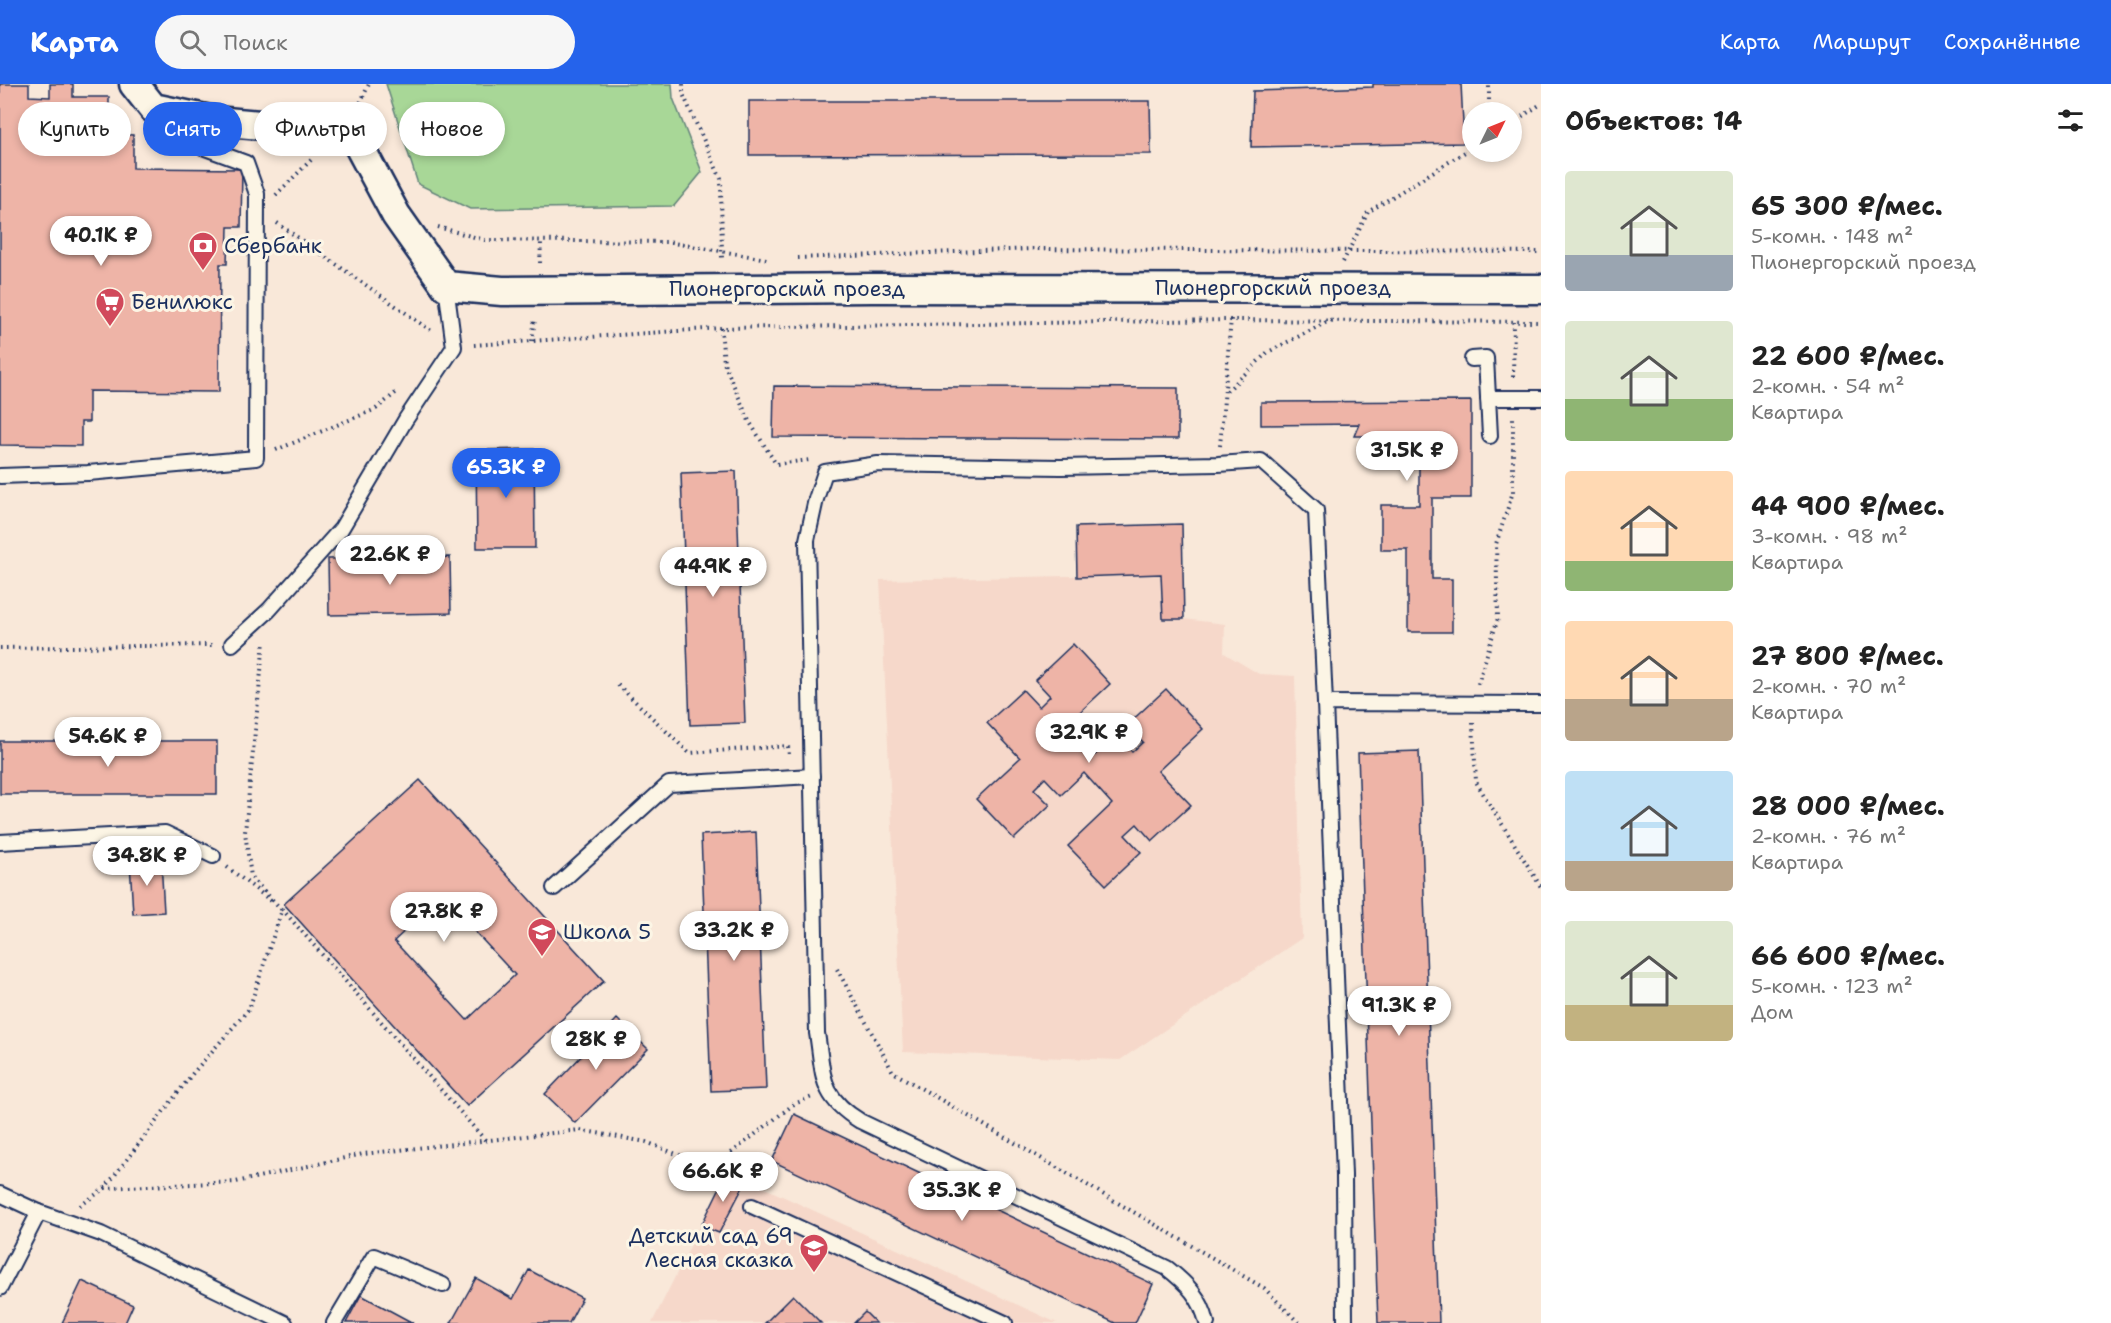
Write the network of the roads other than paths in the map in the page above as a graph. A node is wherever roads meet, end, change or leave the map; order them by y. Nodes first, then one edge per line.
1 (134, 84) edge
2 (148, 102) edge
3 (242, 123) edge
4 (227, 156) edge
5 (446, 286) junction
6 (1541, 289) edge
7 (1472, 359) dead end
8 (1488, 398) junction
9 (1541, 398) edge
10 (1490, 436) dead end
11 (0, 476) edge
12 (232, 644) road end
13 (1325, 703) junction
14 (1541, 704) edge
15 (812, 776) junction
16 (0, 842) edge
17 (213, 856) road end
18 (554, 888) dead end
19 (0, 1194) edge
20 (752, 1206) dead end
21 (39, 1212) junction
22 (443, 1286) dead end
23 (0, 1288) edge
24 (285, 1323) edge
25 (334, 1323) edge
26 (1005, 1323) edge
27 (1207, 1323) edge
28 (1344, 1323) edge

1 - 2 street
3 - 5 street
4 - 11 lane
5 - 6 street, Пионергорский проезд
5 - 12 lane
7 - 8 lane
8 - 9 lane
8 - 10 lane
13 - 14 lane
13 - 15 lane
13 - 28 lane
15 - 18 lane
15 - 27 lane
16 - 17 lane
19 - 21 lane
20 - 26 lane
21 - 23 lane
21 - 24 lane
22 - 25 lane

